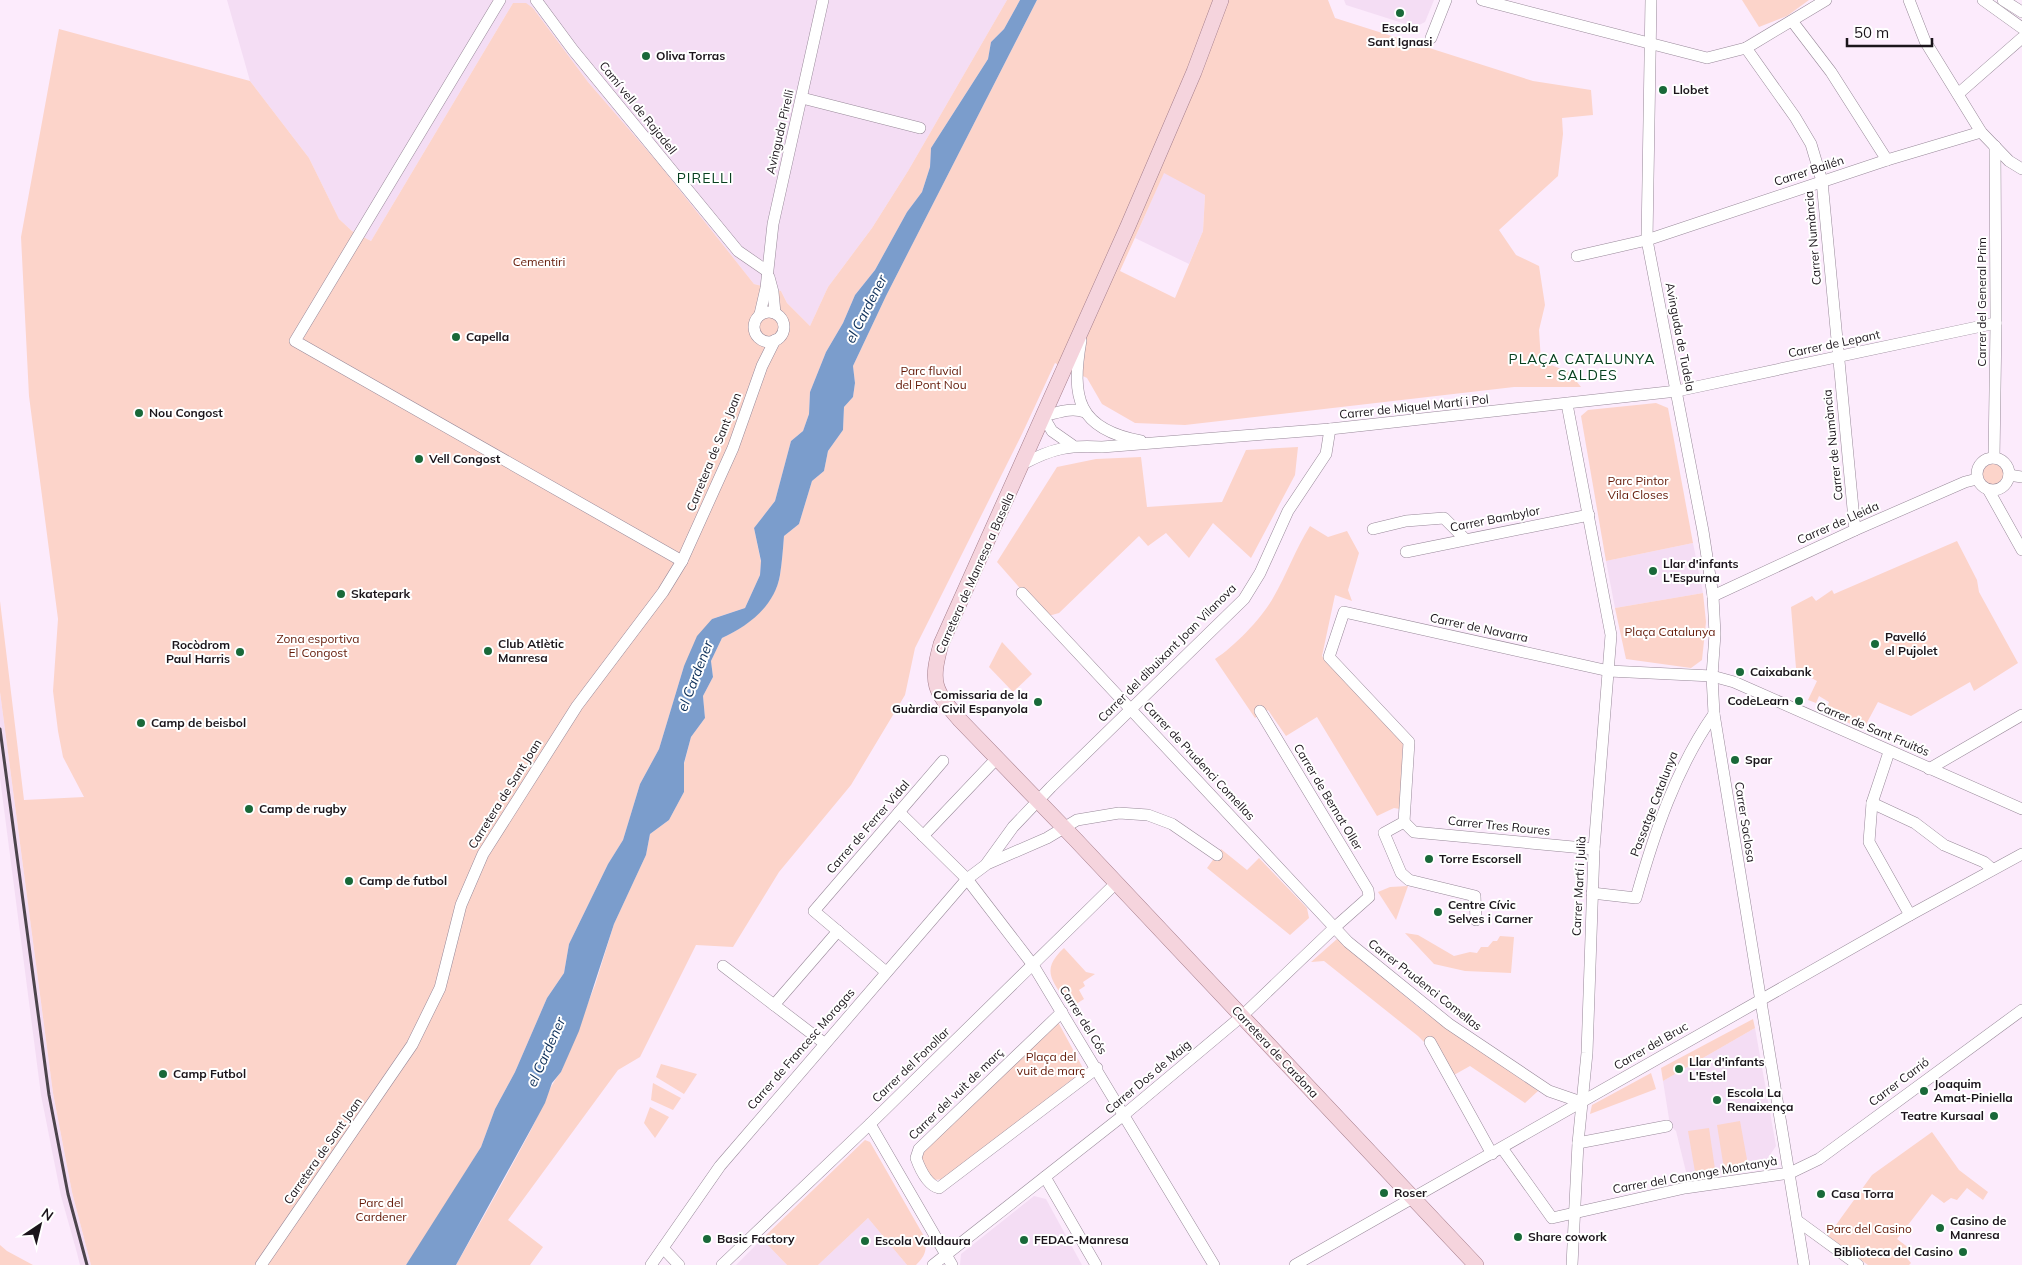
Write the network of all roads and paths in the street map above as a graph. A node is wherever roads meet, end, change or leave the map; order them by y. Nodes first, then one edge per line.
1 (500, 0) edge
2 (536, 0) edge
3 (822, 0) edge
4 (1221, 0) edge
5 (1446, 0) edge
6 (1482, 0) edge
7 (1651, 0) edge
8 (1826, 0) edge
9 (1909, 0) edge
10 (1984, 0) edge
11 (2003, 0) edge
12 (2022, 12) edge
13 (1792, 20) junction
14 (2022, 28) edge
15 (1431, 38) dead end
16 (2022, 38) edge
17 (1651, 42) junction
18 (1746, 48) junction
19 (1958, 94) junction
20 (802, 98) junction
21 (920, 128) dead end
22 (1981, 132) junction
23 (1995, 146) junction
24 (1887, 160) junction
25 (2022, 169) edge
26 (1822, 181) junction
27 (1647, 240) junction
28 (1577, 256) dead end
29 (767, 271) junction
30 (775, 313) junction
31 (760, 314) junction
32 (1996, 323) junction
33 (1084, 324) junction
34 (757, 336) junction
35 (775, 340) junction
36 (1838, 358) junction
37 (762, 366) junction
38 (1677, 391) junction
39 (1567, 404) junction
40 (1084, 412) junction
41 (1043, 416) junction
42 (1330, 430) junction
43 (1153, 444) junction
44 (1072, 446) junction
45 (1994, 458) junction
46 (1023, 464) junction
47 (2010, 475) junction
48 (2022, 477) edge
49 (1977, 479) junction
50 (1989, 491) junction
51 (1589, 515) junction
52 (1373, 530) dead end
53 (1855, 530) junction
54 (1465, 539) junction
55 (2022, 550) edge
56 (1406, 552) dead end
57 (682, 561) junction
58 (1022, 593) dead end
59 (1713, 596) junction
60 (1609, 671) junction
61 (1712, 676) junction
62 (1131, 708) junction
63 (1260, 711) dead end
64 (1714, 714) junction
65 (2022, 715) edge
66 (1889, 752) junction
67 (997, 758) junction
68 (943, 761) dead end
69 (1930, 769) junction
70 (1038, 800) junction
71 (1872, 803) junction
72 (2022, 810) edge
73 (899, 812) junction
74 (1404, 822) junction
75 (1064, 827) junction
76 (923, 836) junction
77 (1075, 838) joint
78 (1594, 849) junction
79 (2022, 854) edge
80 (1217, 855) dead end
81 (987, 864) junction
82 (1992, 869) junction
83 (967, 879) junction
84 (1116, 883) junction
85 (1592, 893) junction
86 (1370, 897) joint
87 (1910, 915) junction
88 (1476, 920) dead end
89 (1334, 928) junction
90 (838, 931) junction
91 (1033, 965) junction
92 (723, 966) dead end
93 (886, 972) junction
94 (1760, 1001) junction
95 (774, 1005) junction
96 (2022, 1010) edge
97 (1062, 1012) junction
98 (1242, 1016) junction
99 (1430, 1042) dead end
100 (824, 1043) junction
101 (1097, 1068) junction
102 (1581, 1102) junction
103 (1125, 1114) junction
104 (870, 1124) junction
105 (1666, 1126) dead end
106 (1578, 1143) junction
107 (1497, 1151) junction
108 (1790, 1173) junction
109 (1045, 1177) junction
110 (1413, 1199) junction
111 (1575, 1211) junction
112 (1799, 1222) junction
113 (663, 1248) junction
114 (949, 1260) edge
115 (261, 1265) edge
116 (650, 1265) edge
117 (679, 1265) edge
118 (722, 1265) edge
119 (933, 1265) edge
120 (1096, 1265) edge
121 (1214, 1265) edge
122 (1295, 1265) edge
123 (1476, 1265) edge
124 (1572, 1265) edge
125 (1804, 1265) edge
126 (1858, 1265) edge

1 - 57 street
2 - 29 street, Camí vell de Rajadell
3 - 20 street, Avinguda Pirelli
4 - 33 main road, Carretera de Manresa a Basella
5 - 15 street
6 - 17 street
7 - 17 street, Avinguda de Tudela
8 - 13 street
9 - 19 street
10 - 14 street
11 - 12 street
13 - 18 street
13 - 24 street
16 - 19 street
17 - 18 street
17 - 27 street, Avinguda de Tudela
18 - 26 street, Carrer Numància
19 - 22 street
20 - 21 street
20 - 29 street, Avinguda Pirelli
22 - 23 street
22 - 24 street, Carrer Bailén
23 - 25 street
23 - 32 street, Carrer del General Prim
24 - 26 street, Carrer Bailén
26 - 27 street, Carrer Bailén
26 - 36 street, Carrer Numància
27 - 28 street, Carrer Bailén
27 - 38 street, Avinguda de Tudela
29 - 30 street, Avinguda Pirelli
29 - 31 street, Avinguda Pirelli
30 - 31 street
30 - 35 street
31 - 34 street
32 - 36 street, Carrer de Lepant
32 - 45 street, Carrer del General Prim
33 - 40 street
33 - 41 main road, Carretera de Manresa a Basella
34 - 35 street
34 - 37 street, Carretera de Sant Joan
35 - 37 street, Carretera de Sant Joan
36 - 38 street, Carrer de Lepant
36 - 53 street, Carrer de Numància
37 - 57 street, Carretera de Sant Joan
38 - 39 street, Carrer de Miquel Martí i Pol
38 - 59 street, Avinguda de Tudela
39 - 42 street, Carrer de Miquel Martí i Pol
39 - 51 street, Carrer Martí i Julià
40 - 41 street
40 - 43 street, Carrer de Miquel Martí i Pol
41 - 44 street
41 - 46 main road, Carretera de Manresa a Basella
42 - 43 street, Carrer de Miquel Martí i Pol
42 - 62 street, Carrer del dibuixant Joan Vilanova
43 - 44 street, Carrer de Miquel Martí i Pol
44 - 46 street, Carrer de Miquel Martí i Pol
45 - 47 street
45 - 49 street
46 - 67 main road, Carretera de Manresa a Basella
47 - 48 street
47 - 50 street
49 - 50 street
49 - 53 street, Carrer de Lleida
50 - 55 street
51 - 54 street, Carrer Bambylor
51 - 60 street, Carrer Martí i Julià
52 - 54 street
53 - 59 street, Carrer de Lleida
54 - 56 street, Carrer Bambylor
57 - 115 street, Carretera de Sant Joan
58 - 62 street, Carrer de Prudenci Comellas
59 - 61 street, Avinguda de Tudela
60 - 61 street
60 - 74 street, Carrer de Navarra
60 - 78 street, Carrer Martí i Julià
61 - 64 street, Carrer Saclosa
61 - 66 street, Carrer de Sant Fruitós
62 - 70 street, Carrer del dibuixant Joan Vilanova
62 - 89 street, Carrer de Prudenci Comellas
63 - 86 street, Carrer de Bernat Oller
64 - 85 street, Passatge Catalunya
64 - 94 street, Carrer Saclosa
65 - 69 street
66 - 69 street, Carrer de Sant Fruitós
66 - 71 street
67 - 70 main road, Carretera de Manresa a Basella
67 - 76 street
68 - 73 street, Carrer de Ferrer Vidal
69 - 72 street, Carrer de Sant Fruitós
70 - 75 main road, Carretera de Manresa a Basella
70 - 81 street, Carrer de Francesc Moragas
71 - 82 street
71 - 87 street
73 - 76 street, Carrer del Cós
73 - 90 street, Carrer de Ferrer Vidal
74 - 78 street, Carrer Tres Roures
74 - 88 street
75 - 77 main road, Carretera de Manresa a Basella
75 - 80 street, Carrer de Francesc Moragas
75 - 81 street, Carrer de Francesc Moragas
76 - 83 street, Carrer del Cós
77 - 84 main road, Carretera de Cardona
78 - 85 street, Carrer Martí i Julià
79 - 82 street, Carrer del Bruc
81 - 83 street, Carrer de Francesc Moragas
82 - 87 street, Carrer del Bruc
83 - 91 street, Carrer del Cós
83 - 93 street, Carrer de Francesc Moragas
84 - 91 street, Carrer del Fonollar
84 - 98 main road, Carretera de Cardona
85 - 102 street, Carrer Martí i Julià
86 - 89 street, Carrer Dos de Maig
87 - 94 street, Carrer del Bruc
89 - 98 street, Carrer Dos de Maig
89 - 102 street, Carrer Prudenci Comellas
90 - 93 street
90 - 95 street
91 - 97 street, Carrer del Cós
91 - 104 street, Carrer del Fonollar
92 - 95 street
93 - 100 street, Carrer de Francesc Moragas
94 - 102 street, Carrer del Bruc
94 - 108 street
95 - 100 street
96 - 108 street, Carrer Carrió
97 - 101 street, Carrer del Cós
97 - 101 street, Carrer del vuit de març
98 - 103 street, Carrer Dos de Maig
98 - 110 main road, Carretera de Cardona
99 - 107 street
100 - 113 street, Carrer de Francesc Moragas
101 - 103 street, Carrer del Cós
102 - 106 street, Carrer Martí i Julià
102 - 107 street, Carrer del Bruc
103 - 109 street, Carrer Dos de Maig
103 - 121 street, Carrer del Cós
104 - 114 street
104 - 118 street, Carrer del Fonollar
105 - 106 street
106 - 111 street, Carrer Martí i Julià
107 - 110 street, Carrer del Bruc
107 - 111 street, Carrer del Canonge Montanyà
108 - 111 street, Carrer del Canonge Montanyà
108 - 112 street
109 - 114 street, Carrer Dos de Maig
109 - 120 street
110 - 122 street, Carrer del Bruc
110 - 123 main road, Carretera de Cardona
111 - 124 street, Carrer Martí i Julià
112 - 125 street
112 - 126 street
113 - 116 street, Carrer de Francesc Moragas
113 - 117 street
114 - 119 street, Carrer Dos de Maig

